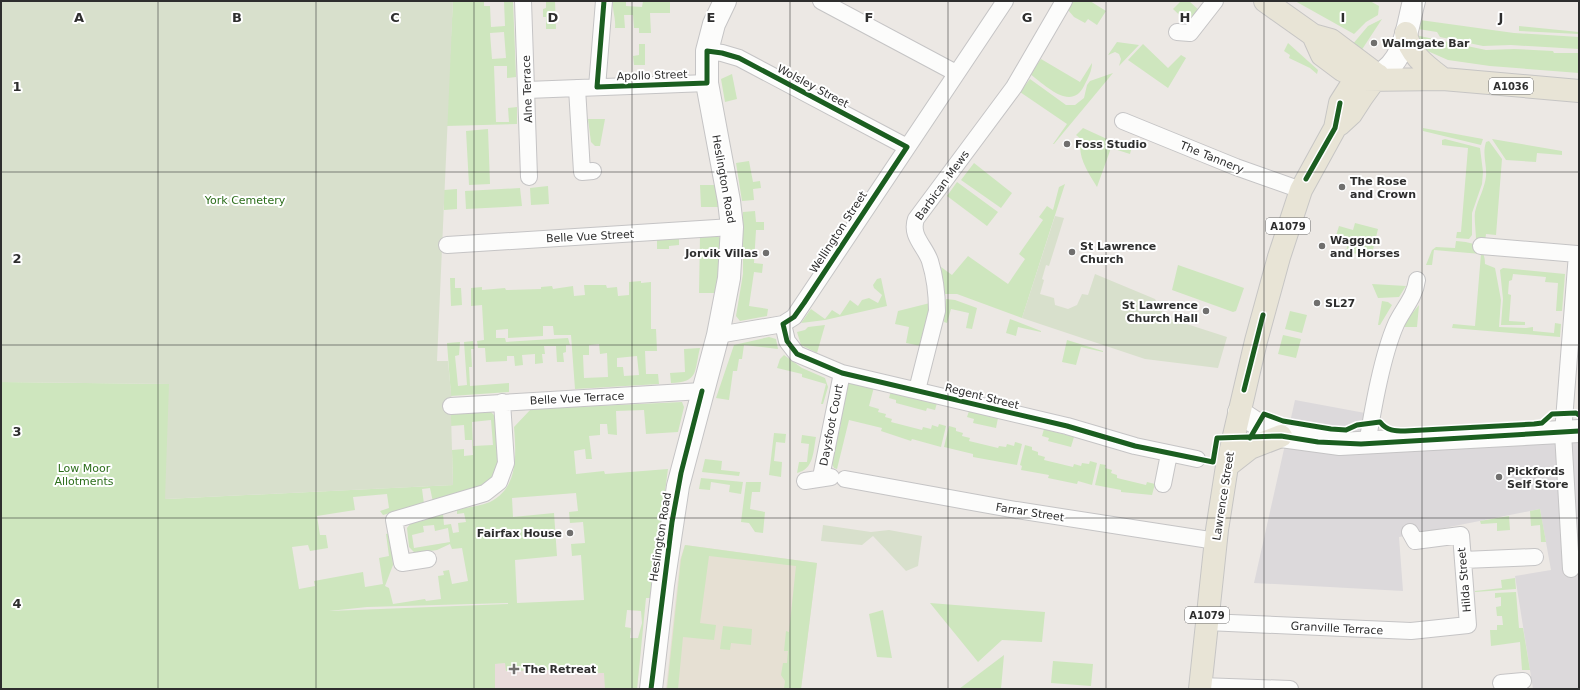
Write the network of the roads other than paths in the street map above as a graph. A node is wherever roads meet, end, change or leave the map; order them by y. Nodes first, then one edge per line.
1 (523, 1) edge
2 (604, 1) edge
3 (725, 1) edge
4 (821, 1) edge
5 (1005, 1) edge
6 (1064, 1) edge
7 (1215, 1) edge
8 (1265, 1) edge
9 (1414, 1) edge
10 (1177, 32) dead end
11 (1406, 33) junction
12 (707, 51) junction
13 (956, 73) junction
14 (1371, 75) junction
15 (1443, 79) junction
16 (707, 83) junction
17 (597, 87) junction
18 (577, 88) junction
19 (527, 90) junction
20 (1579, 91) edge
21 (1124, 121) dead end
22 (907, 147) junction
23 (593, 171) dead end
24 (529, 177) dead end
25 (1301, 190) junction
26 (732, 227) junction
27 (447, 245) dead end
28 (1481, 246) dead end
29 (1417, 280) dead end
30 (783, 324) junction
31 (718, 335) junction
32 (842, 373) junction
33 (917, 390) junction
34 (702, 391) junction
35 (502, 402) junction
36 (451, 406) dead end
37 (1239, 412) junction
38 (1571, 432) edge
39 (1281, 436) junction
40 (1368, 444) junction
41 (1169, 454) junction
42 (1197, 460) dead end
43 (1226, 466) junction
44 (832, 478) junction
45 (804, 481) dead end
46 (1163, 484) dead end
47 (1410, 532) dead end
48 (1216, 541) junction
49 (1535, 557) dead end
50 (428, 559) dead end
51 (1463, 560) junction
52 (1571, 569) dead end
53 (1207, 622) junction
54 (1468, 625) joint
55 (1200, 687) edge
56 (651, 689) edge
57 (1290, 689) edge

1 - 19 street, Alne Terrace
2 - 17 street
3 - 12 street, Heslington Road
4 - 13 street
5 - 13 street, Wellington Street
6 - 33 street, Barbican Mews
7 - 10 street
8 - 14 main road
9 - 11 street
11 - 14 street
11 - 15 main road
12 - 16 street, Heslington Road
12 - 22 street, Wolsley Street
13 - 22 street, Wellington Street
14 - 15 main road, A1036
14 - 25 main road, Lawrence Street / A1079
15 - 20 main road, A1036
16 - 17 street, Apollo Street
16 - 26 street, Heslington Road
17 - 18 street, Apollo Street
18 - 19 street, Apollo Street
18 - 23 street
19 - 24 street, Alne Terrace
21 - 25 street, The Tannery
22 - 30 street, Wellington Street
25 - 37 main road, Lawrence Street / A1079
26 - 27 street, Belle Vue Street
26 - 31 street, Heslington Road
28 - 38 street
29 - 40 street
30 - 31 street
30 - 32 street, Regent Street
31 - 34 street, Heslington Road
32 - 33 street, Regent Street
32 - 44 street, Daysfoot Court
33 - 41 street, Regent Street
34 - 35 street, Belle Vue Terrace
34 - 56 street, Heslington Road
35 - 36 street, Belle Vue Terrace
35 - 50 street
37 - 39 street
37 - 43 main road, Lawrence Street / A1079
38 - 40 street
38 - 52 street
39 - 40 street
39 - 43 main road
41 - 42 street, Regent Street
41 - 46 street
43 - 48 main road, Lawrence Street / A1079
44 - 45 street, Daysfoot Court
44 - 48 street, Farrar Street
47 - 51 street, Hilda Street
48 - 53 main road, Lawrence Street / A1079
49 - 51 street
51 - 54 street, Hilda Street
53 - 54 street, Granville Terrace
53 - 55 main road, Lawrence Street / A1079
55 - 57 street

